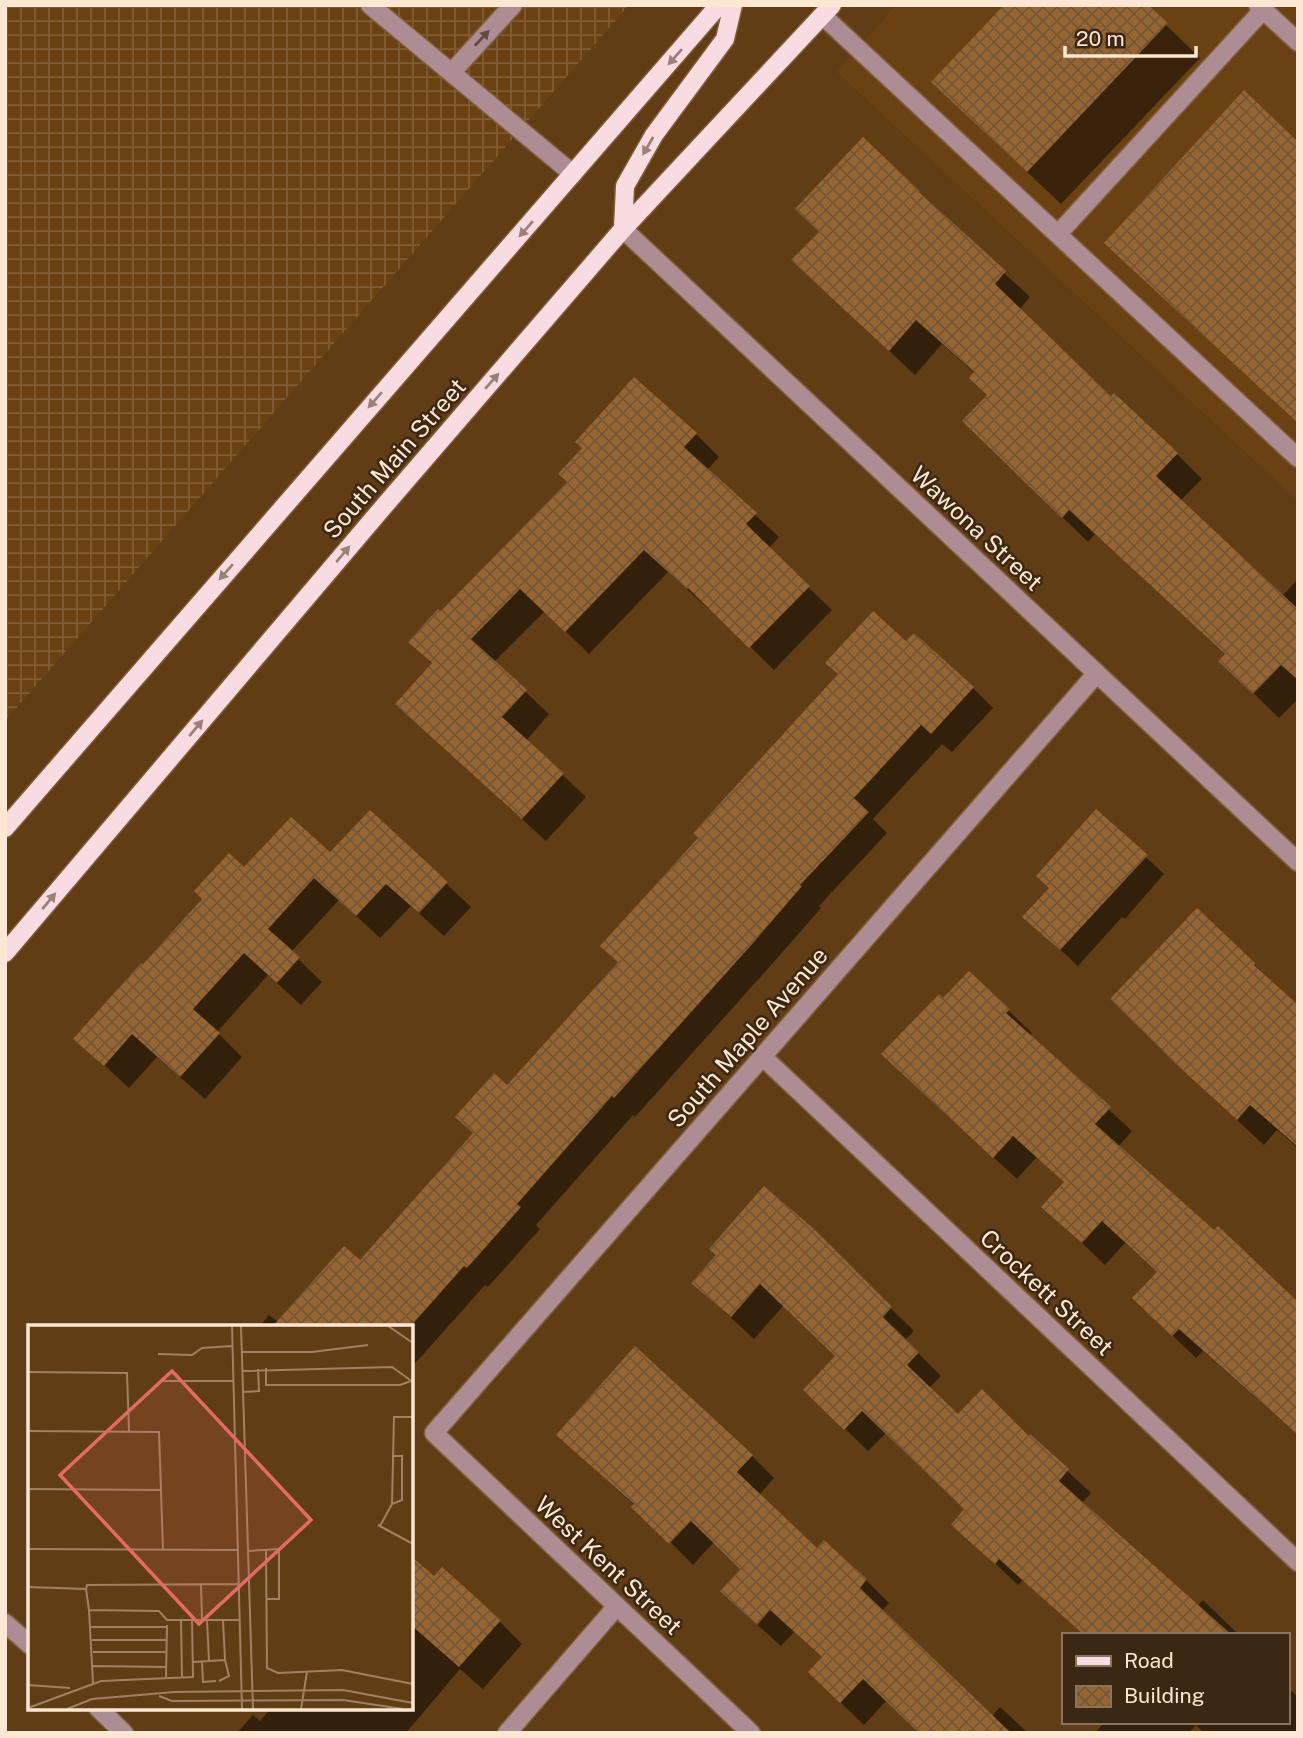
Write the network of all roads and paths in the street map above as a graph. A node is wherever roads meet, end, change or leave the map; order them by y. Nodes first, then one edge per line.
1 (370, 5) edge
2 (513, 5) edge
3 (719, 5) edge
4 (733, 5) edge
5 (1261, 8) edge
6 (828, 10) edge
7 (1298, 42) edge
8 (452, 72) junction
9 (573, 174) junction
10 (623, 229) junction
11 (1058, 234) junction
12 (1298, 458) edge
13 (1097, 673) junction
14 (5, 828) edge
15 (1298, 862) edge
16 (5, 953) edge
17 (763, 1057) junction
18 (434, 1433) joint
19 (1298, 1562) edge
20 (617, 1606) junction
21 (5, 1623) edge
22 (28, 1644) edge
23 (100, 1710) edge
24 (124, 1733) edge
25 (507, 1733) edge
26 (751, 1733) edge

1 - 8 street
8 -> 2 street
3 -> 9 main road
4 -> 10 main road
5 - 7 street
5 - 11 street
6 - 10 main road, South Main Street
6 - 11 street
8 - 9 street
9 -> 14 main road
10 - 13 street, Wawona Street
16 -> 10 main road, South Main Street
11 - 12 street
13 - 15 street, Wawona Street
13 - 17 street, South Maple Avenue
17 - 18 street, South Maple Avenue
17 - 19 street, Crockett Street
18 - 20 street, West Kent Street
20 - 25 street
20 - 26 street, West Kent Street
21 - 22 street
23 - 24 street

